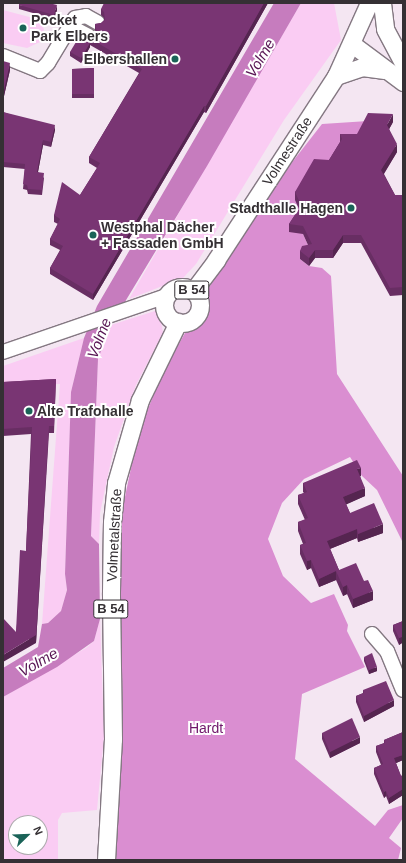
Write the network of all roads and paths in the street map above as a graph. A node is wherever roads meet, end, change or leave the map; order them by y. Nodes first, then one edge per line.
1 (368, 3) edge
2 (382, 3) edge
3 (97, 22) edge
4 (64, 35) junction
5 (89, 36) edge
6 (354, 39) junction
7 (3, 56) edge
8 (400, 72) edge
9 (336, 76) junction
10 (193, 291) junction
11 (160, 301) junction
12 (178, 322) junction
13 (3, 352) edge
14 (372, 634) dead end
15 (403, 690) edge
16 (106, 858) edge

1 - 6 main road, Volmestraße / B 54
2 - 8 main road
3 - 4 street
4 - 5 street
4 - 7 street
6 - 8 main road
6 - 9 main road, Volmestraße / B 54
8 - 9 main road
9 - 10 main road, Volmestraße / B 54
10 - 11 main road, B 54
10 - 12 main road, B 54
11 - 12 main road, B 54
11 - 13 street
12 - 16 main road, Volmetalstraße / B 54
14 - 15 street

